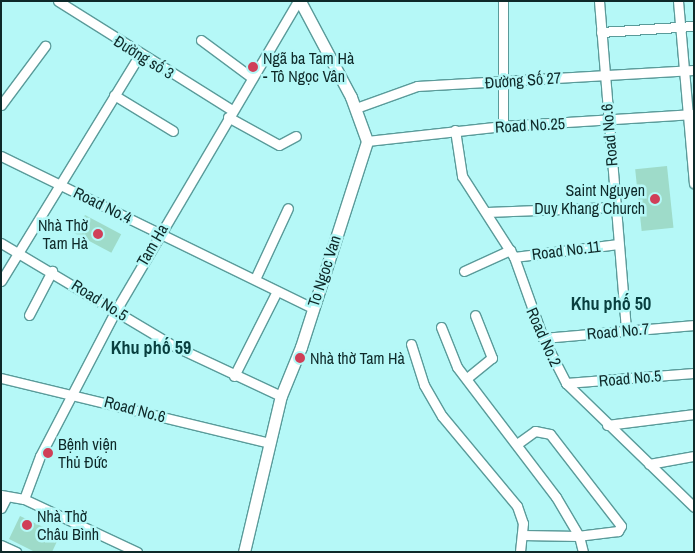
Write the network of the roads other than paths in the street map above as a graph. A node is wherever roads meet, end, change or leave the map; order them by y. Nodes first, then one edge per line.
1 (58, 1) edge
2 (299, 1) edge
3 (503, 1) edge
4 (599, 1) edge
5 (678, 1) edge
6 (694, 26) edge
7 (680, 27) junction
8 (601, 32) junction
9 (201, 40) dead end
10 (45, 46) dead end
11 (140, 54) junction
12 (689, 70) edge
13 (604, 75) junction
14 (251, 77) junction
15 (503, 82) junction
16 (114, 95) junction
17 (1, 105) edge
18 (356, 108) junction
19 (230, 114) junction
20 (691, 114) edge
21 (607, 120) junction
22 (503, 126) junction
23 (455, 130) junction
24 (173, 131) dead end
25 (296, 136) dead end
26 (367, 141) junction
27 (1, 156) edge
28 (57, 183) junction
29 (694, 183) edge
30 (614, 207) junction
31 (288, 208) dead end
32 (487, 212) junction
33 (159, 233) junction
34 (1, 242) edge
35 (618, 244) junction
36 (18, 252) junction
37 (512, 253) junction
38 (52, 270) junction
39 (464, 271) dead end
40 (255, 279) junction
41 (1, 281) edge
42 (277, 291) junction
43 (312, 308) junction
44 (116, 310) junction
45 (29, 315) dead end
46 (475, 315) dead end
47 (694, 325) edge
48 (441, 327) dead end
49 (626, 329) junction
50 (543, 338) junction
51 (411, 344) dead end
52 (694, 373) edge
53 (234, 376) junction
54 (1, 378) edge
55 (467, 378) junction
56 (566, 383) junction
57 (72, 392) junction
58 (281, 396) junction
59 (694, 414) edge
60 (607, 425) junction
61 (269, 443) junction
62 (517, 444) junction
63 (694, 456) edge
64 (649, 464) junction
65 (4, 495) edge
66 (24, 499) junction
67 (694, 507) edge
68 (1, 508) edge
69 (522, 535) junction
70 (579, 536) junction
71 (115, 542) junction
72 (1, 545) edge
73 (16, 552) edge
74 (110, 552) edge
75 (137, 552) edge
76 (244, 552) edge
77 (520, 552) edge
78 (583, 552) edge

1 - 11 street, Đường số 3
2 - 14 street, Tam Ha
2 - 18 main road
3 - 15 street
4 - 8 street, Road No.6
5 - 7 street
6 - 7 street
7 - 8 street
7 - 12 street
8 - 13 street, Road No.6
9 - 14 street
10 - 17 street
11 - 16 street
11 - 19 street, Đường số 3
12 - 13 street, Đường Số 27
12 - 20 street
13 - 15 street, Đường Số 27
13 - 21 street, Road No.6
14 - 19 street, Tam Ha
15 - 18 street, Đường Số 27
15 - 22 street
16 - 24 street
16 - 28 street
18 - 26 main road
19 - 25 street, Đường số 3
19 - 33 street, Tam Ha
20 - 21 street, Road No.25
20 - 29 street
21 - 22 street, Road No.25
21 - 30 street, Road No.6
22 - 23 street, Road No.25
23 - 26 street, Road No.25
23 - 32 street, Road No.2
26 - 43 main road, To Ngoc Van
27 - 28 street, Road No.4
28 - 33 street, Road No.4
28 - 36 street
30 - 32 street
30 - 35 street, Road No.6
31 - 40 street
32 - 37 street, Road No.2
33 - 40 street, Road No.4
33 - 44 street, Tam Ha
34 - 36 street, Road No.5
35 - 37 street, Road No.11
35 - 49 street, Road No.6
36 - 38 street, Road No.5
36 - 41 street
37 - 39 street, Road No.11
37 - 50 street, Road No.2
38 - 44 street, Road No.5
38 - 45 street
40 - 42 street, Road No.4
42 - 43 street, Road No.4
42 - 53 street
43 - 58 main road, To Ngoc Van
44 - 53 street, Road No.5
44 - 57 street, Tam Ha
46 - 55 street
47 - 49 street, Road No.7
48 - 55 street
49 - 50 street, Road No.7
50 - 56 street, Road No.2
51 - 69 street
52 - 56 street, Road No.5
53 - 58 street, Road No.5
54 - 57 street, Road No.6
55 - 62 street
56 - 60 street, Road No.2
57 - 61 street, Road No.6
57 - 66 street, Tam Ha
58 - 61 main road, To Ngoc Van
59 - 60 street
60 - 64 street, Road No.2
61 - 76 main road, To Ngoc Van
62 - 70 street
62 - 70 street
63 - 64 street
64 - 67 street, Road No.2
65 - 66 street
65 - 68 street
66 - 71 street
69 - 70 street
69 - 77 street
70 - 78 street
71 - 74 street
71 - 75 street
72 - 73 street

